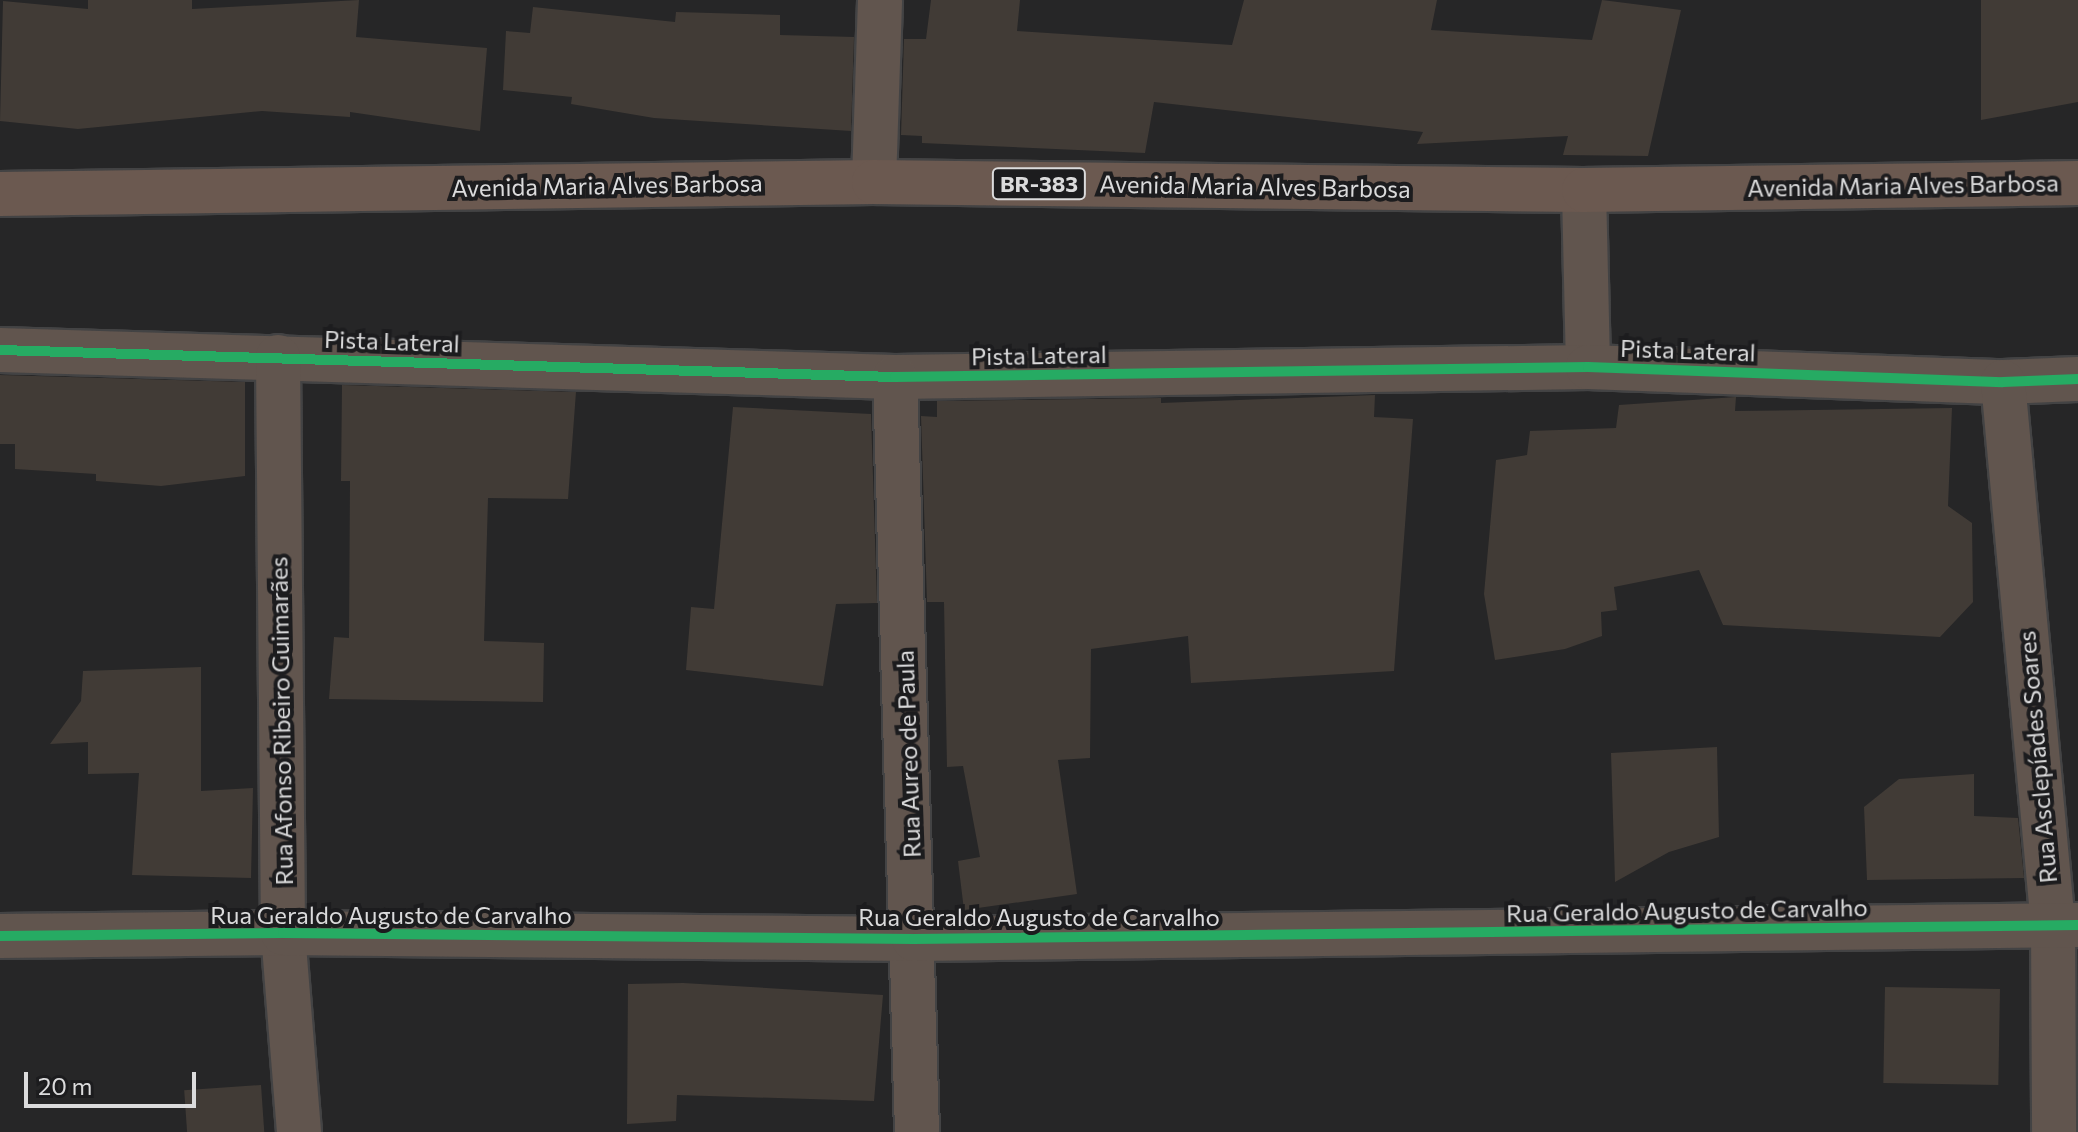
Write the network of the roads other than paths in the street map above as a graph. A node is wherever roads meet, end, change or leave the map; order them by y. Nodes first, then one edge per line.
1 (880, 0) edge
2 (874, 182) junction
3 (2078, 183) edge
4 (1584, 190) junction
5 (0, 194) edge
6 (0, 350) edge
7 (278, 357) junction
8 (1588, 367) junction
9 (895, 377) junction
10 (2078, 379) edge
11 (2003, 382) junction
12 (2065, 925) edge
13 (283, 933) junction
14 (0, 936) edge
15 (914, 939) junction
16 (299, 1132) edge
17 (917, 1132) edge
18 (2054, 1132) edge

1 - 2 street
2 - 4 highway, Avenida Maria Alves Barbosa / BR-383
2 - 5 highway, Avenida Maria Alves Barbosa / BR-383
3 - 4 highway, Avenida Maria Alves Barbosa / BR-383
4 - 8 street
6 - 7 street, Pista Lateral
7 - 9 street, Pista Lateral
7 - 13 street, Rua Afonso Ribeiro Guimarães
8 - 9 street, Pista Lateral
8 - 11 street, Pista Lateral
9 - 15 street, Rua Aureo de Paula
10 - 11 street, Pista Lateral
11 - 12 street, Rua Asclepíades Soares
12 - 15 street, Rua Geraldo Augusto de Carvalho
12 - 18 street, Rua Asclepíades Soares
13 - 14 street, Rua Geraldo Augusto de Carvalho
13 - 15 street, Rua Geraldo Augusto de Carvalho
13 - 16 street, Rua Afonso Ribeiro Guimarães
15 - 17 street, Rua Aureo de Paula

